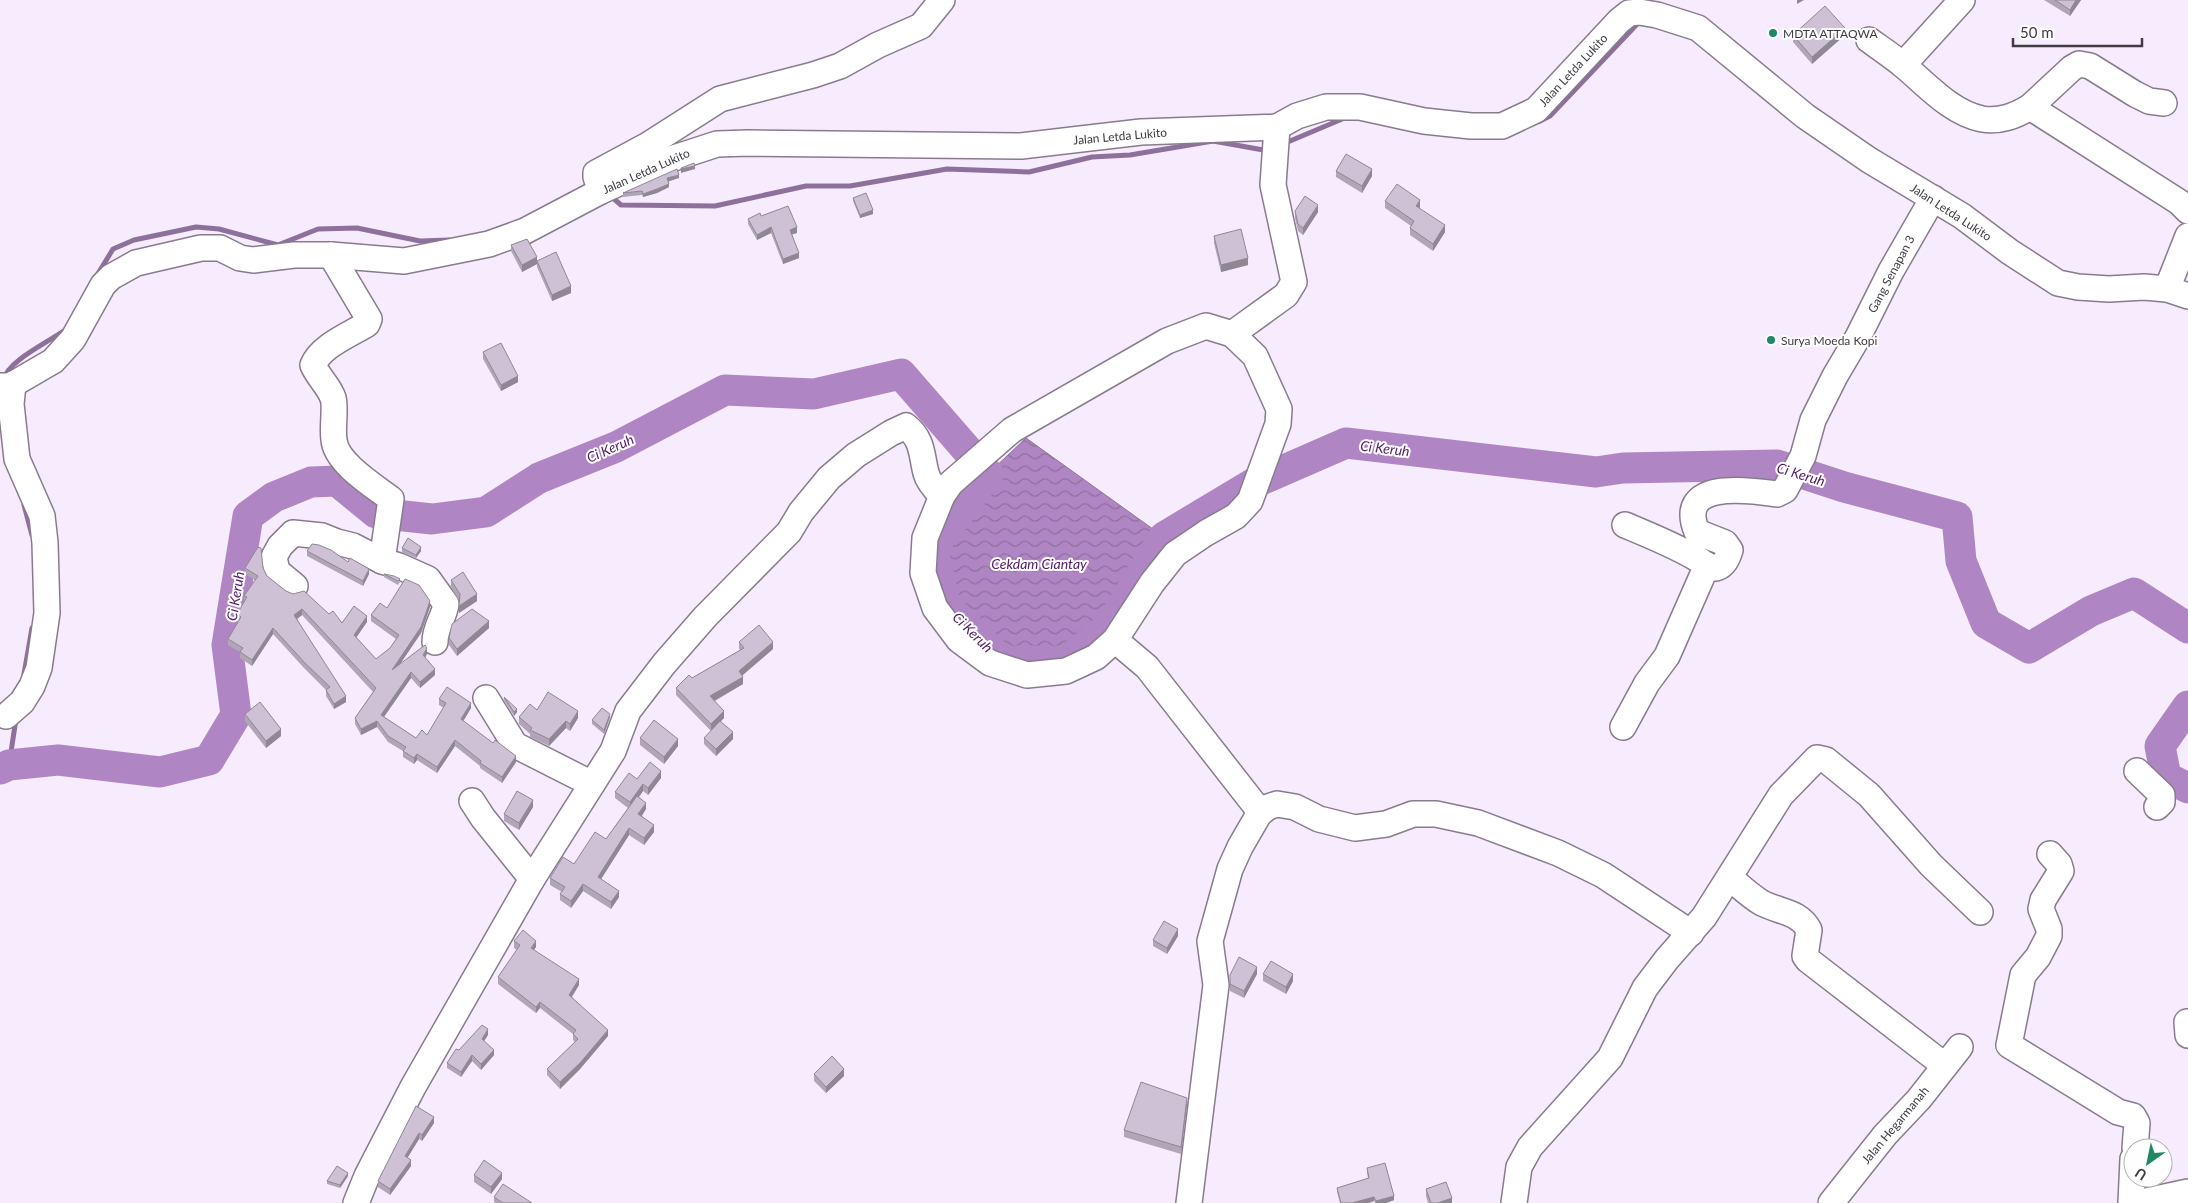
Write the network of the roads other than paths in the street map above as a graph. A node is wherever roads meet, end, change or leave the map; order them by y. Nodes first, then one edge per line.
1 (942, 0) edge
2 (1962, 0) edge
3 (1869, 40) dead end
4 (1902, 65) junction
5 (2164, 102) dead end
6 (2030, 107) junction
7 (1277, 137) junction
8 (603, 186) junction
9 (1933, 198) junction
10 (2188, 210) edge
11 (2188, 236) edge
12 (331, 254) junction
13 (2177, 292) edge
14 (1232, 334) junction
15 (8, 385) edge
16 (946, 489) junction
17 (1625, 525) dead end
18 (382, 561) junction
19 (1707, 565) junction
20 (295, 586) dead end
21 (1115, 640) junction
22 (435, 642) dead end
23 (486, 698) dead end
24 (14, 709) dead end
25 (1623, 727) dead end
26 (2137, 771) dead end
27 (592, 784) junction
28 (472, 801) dead end
29 (2157, 807) dead end
30 (1260, 814) junction
31 (2050, 854) dead end
32 (1730, 878) junction
33 (532, 879) junction
34 (1980, 912) dead end
35 (1691, 933) junction
36 (2187, 1022) edge
37 (2188, 1035) edge
38 (1960, 1047) dead end
39 (1944, 1065) junction
40 (2136, 1138) edge
41 (2132, 1188) edge
42 (2188, 1192) edge
43 (356, 1203) edge
44 (1188, 1203) edge
45 (1514, 1203) edge
46 (1831, 1203) edge
47 (2131, 1203) edge
48 (2137, 1203) edge

1 - 8 street
2 - 4 street
3 - 4 street
4 - 6 street
5 - 6 street
6 - 10 street
7 - 8 street, Jalan Letda Lukito
7 - 9 street, Jalan Letda Lukito
7 - 14 street
8 - 12 street, Jalan Letda Lukito
9 - 13 street, Jalan Letda Lukito
9 - 19 street, Gang Senapan 3
11 - 13 street
12 - 15 street, Jalan Letda Lukito
12 - 18 street
14 - 16 street
14 - 21 street
15 - 24 street
16 - 21 street
16 - 27 street
17 - 19 street
18 - 20 street
18 - 22 street
19 - 25 street
21 - 30 street
23 - 27 street
26 - 29 street
27 - 33 street
28 - 33 street
30 - 35 street
30 - 44 street
31 - 40 street
32 - 34 street
32 - 35 street
32 - 39 street
33 - 43 street
35 - 45 street
36 - 37 street
38 - 39 street, Jalan Hegarmanah
39 - 46 street, Jalan Hegarmanah
41 - 47 street
42 - 48 street

